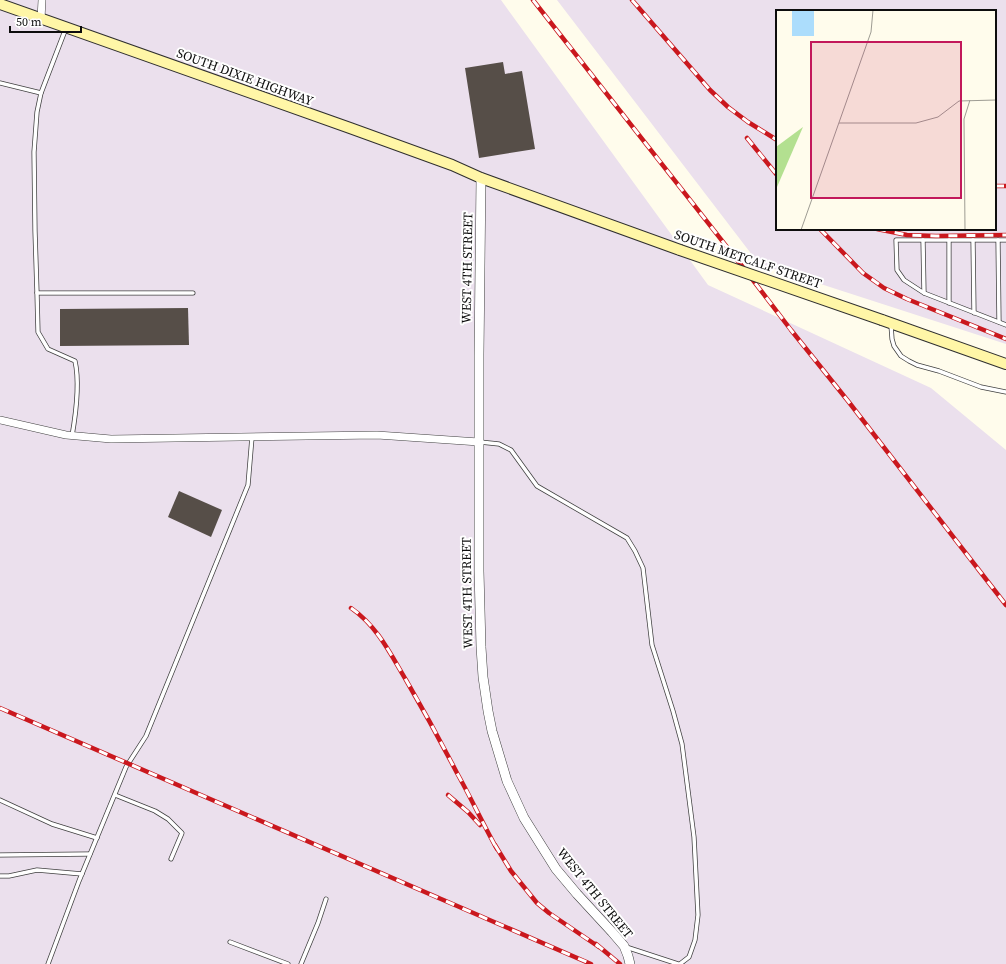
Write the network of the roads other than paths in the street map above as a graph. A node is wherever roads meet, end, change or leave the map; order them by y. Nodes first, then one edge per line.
1 (42, 0) edge
2 (0, 4) edge
3 (41, 19) junction
4 (66, 27) junction
5 (0, 83) edge
6 (41, 93) junction
7 (481, 178) junction
8 (923, 240) junction
9 (949, 240) junction
10 (973, 240) junction
11 (998, 240) junction
12 (1006, 240) edge
13 (37, 293) junction
14 (193, 293) dead end
15 (924, 293) junction
16 (949, 303) junction
17 (974, 313) junction
18 (887, 321) junction
19 (999, 322) junction
20 (1006, 325) edge
21 (1006, 364) edge
22 (1006, 392) edge
23 (0, 420) edge
24 (72, 436) junction
25 (252, 437) junction
26 (479, 442) junction
27 (115, 795) junction
28 (0, 800) edge
29 (97, 838) junction
30 (90, 854) junction
31 (0, 856) edge
32 (171, 860) dead end
33 (82, 874) junction
34 (0, 876) edge
35 (326, 899) dead end
36 (230, 942) dead end
37 (624, 946) junction
38 (48, 964) edge
39 (288, 964) edge
40 (301, 964) edge
41 (630, 964) edge
42 (679, 964) edge

1 - 3 street
2 - 3 main road, SOUTH DIXIE HIGHWAY
3 - 4 main road, SOUTH DIXIE HIGHWAY
4 - 6 lane
4 - 7 main road, SOUTH DIXIE HIGHWAY
5 - 6 lane
6 - 13 lane
7 - 18 main road, SOUTH METCALF STREET, bridge
7 - 26 street, WEST 4TH STREET
8 - 9 lane
8 - 15 lane
8 - 15 lane
9 - 10 lane
9 - 16 lane
10 - 11 lane
10 - 17 lane
11 - 12 lane
11 - 19 lane
13 - 14 lane
13 - 24 lane
15 - 16 lane
16 - 17 lane
17 - 19 lane
18 - 21 main road, SOUTH METCALF STREET
18 - 22 lane
19 - 20 lane
23 - 24 street
24 - 25 street
25 - 26 street
25 - 27 lane
26 - 37 street, WEST 4TH STREET
26 - 42 lane
27 - 29 lane
27 - 32 lane
28 - 29 lane
29 - 30 lane
30 - 31 lane
30 - 33 lane
33 - 34 lane
33 - 38 lane
35 - 40 lane
36 - 39 lane
37 - 41 street, WEST 4TH STREET
37 - 42 lane

